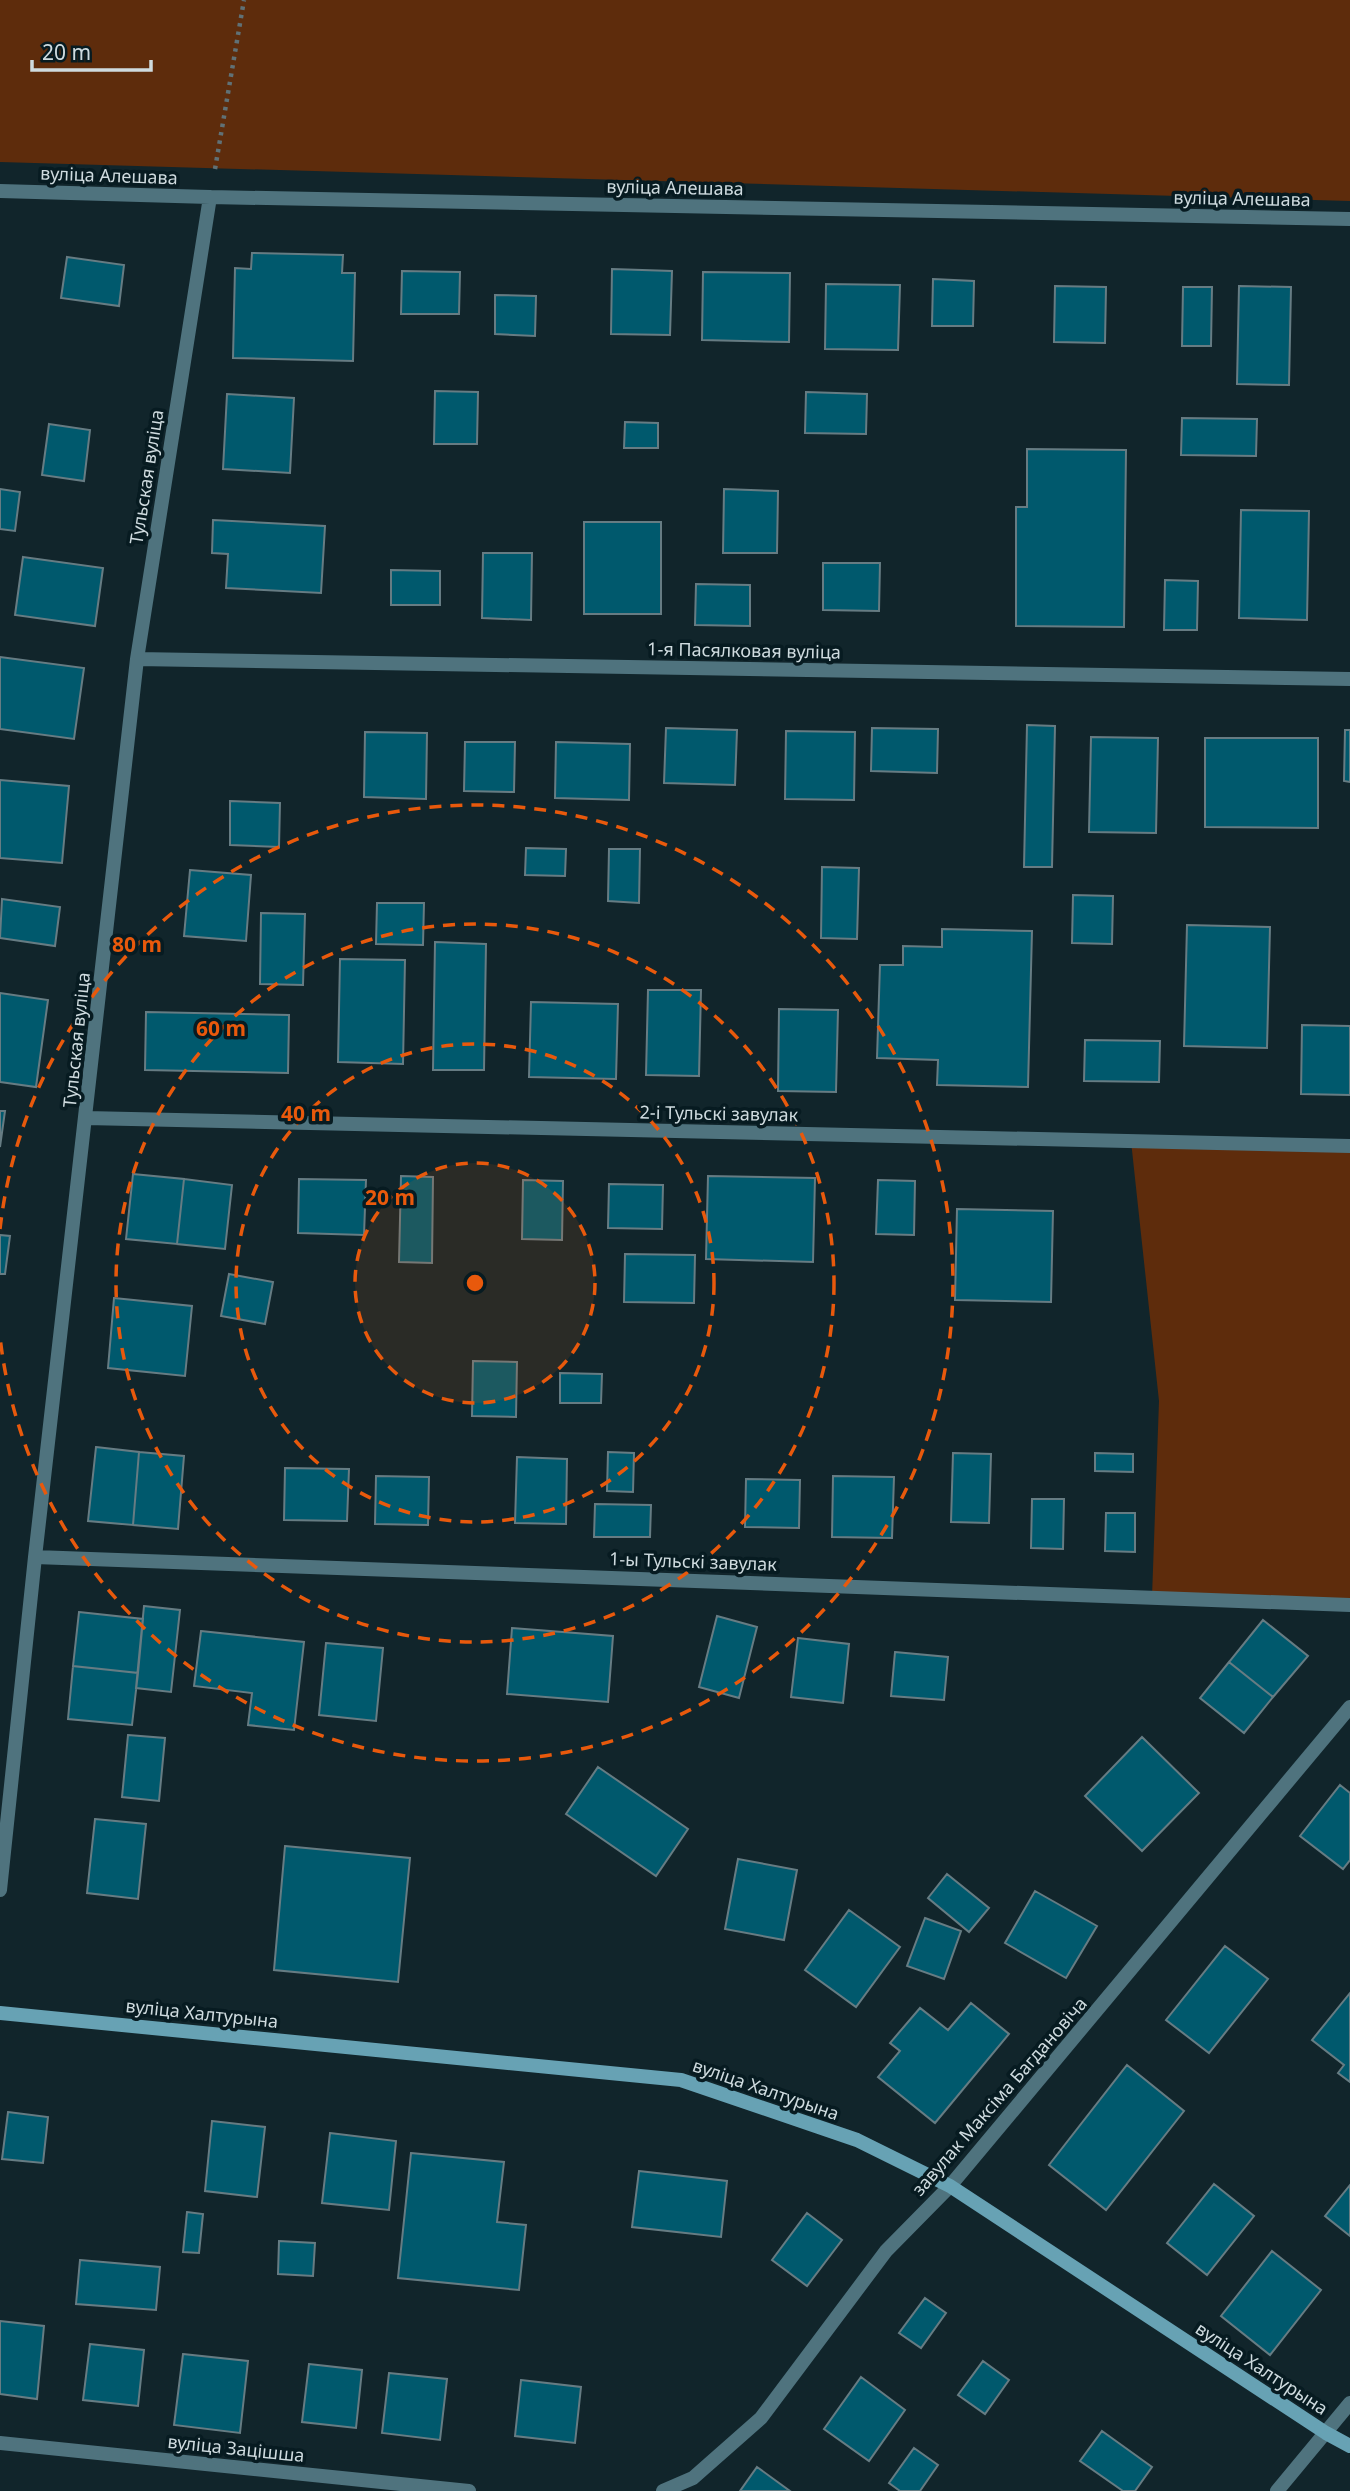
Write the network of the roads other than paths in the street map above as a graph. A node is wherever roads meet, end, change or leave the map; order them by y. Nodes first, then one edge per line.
1 (0, 191) edge
2 (210, 197) junction
3 (1350, 219) edge
4 (137, 659) junction
5 (1350, 679) edge
6 (86, 1118) junction
7 (1350, 1146) edge
8 (35, 1557) junction
9 (1350, 1605) edge
10 (1350, 1707) edge
11 (0, 1890) edge
12 (0, 2013) edge
13 (950, 2186) junction
14 (1350, 2403) edge
15 (1326, 2433) junction
16 (0, 2443) edge
17 (1350, 2446) edge
18 (469, 2491) edge
19 (663, 2491) edge
20 (1278, 2491) edge

1 - 2 street, вуліца Алешава
2 - 3 street, вуліца Алешава
2 - 4 street, Тульская вуліца
4 - 5 street, 1-я Пасялковая вуліца
4 - 6 street, Тульская вуліца
6 - 7 street, 2-і Тульскі завулак
6 - 8 street, Тульская вуліца
8 - 9 street, 1-ы Тульскі завулак
8 - 11 street, Тульская вуліца
10 - 13 street, завулак Максіма Багдановіча
12 - 13 street, вуліца Халтурына
13 - 15 street, вуліца Халтурына
13 - 19 street, завулак Максіма Багдановіча
14 - 15 street
15 - 17 street, вуліца Халтурына
15 - 20 street
16 - 18 street, вуліца Зацішша

